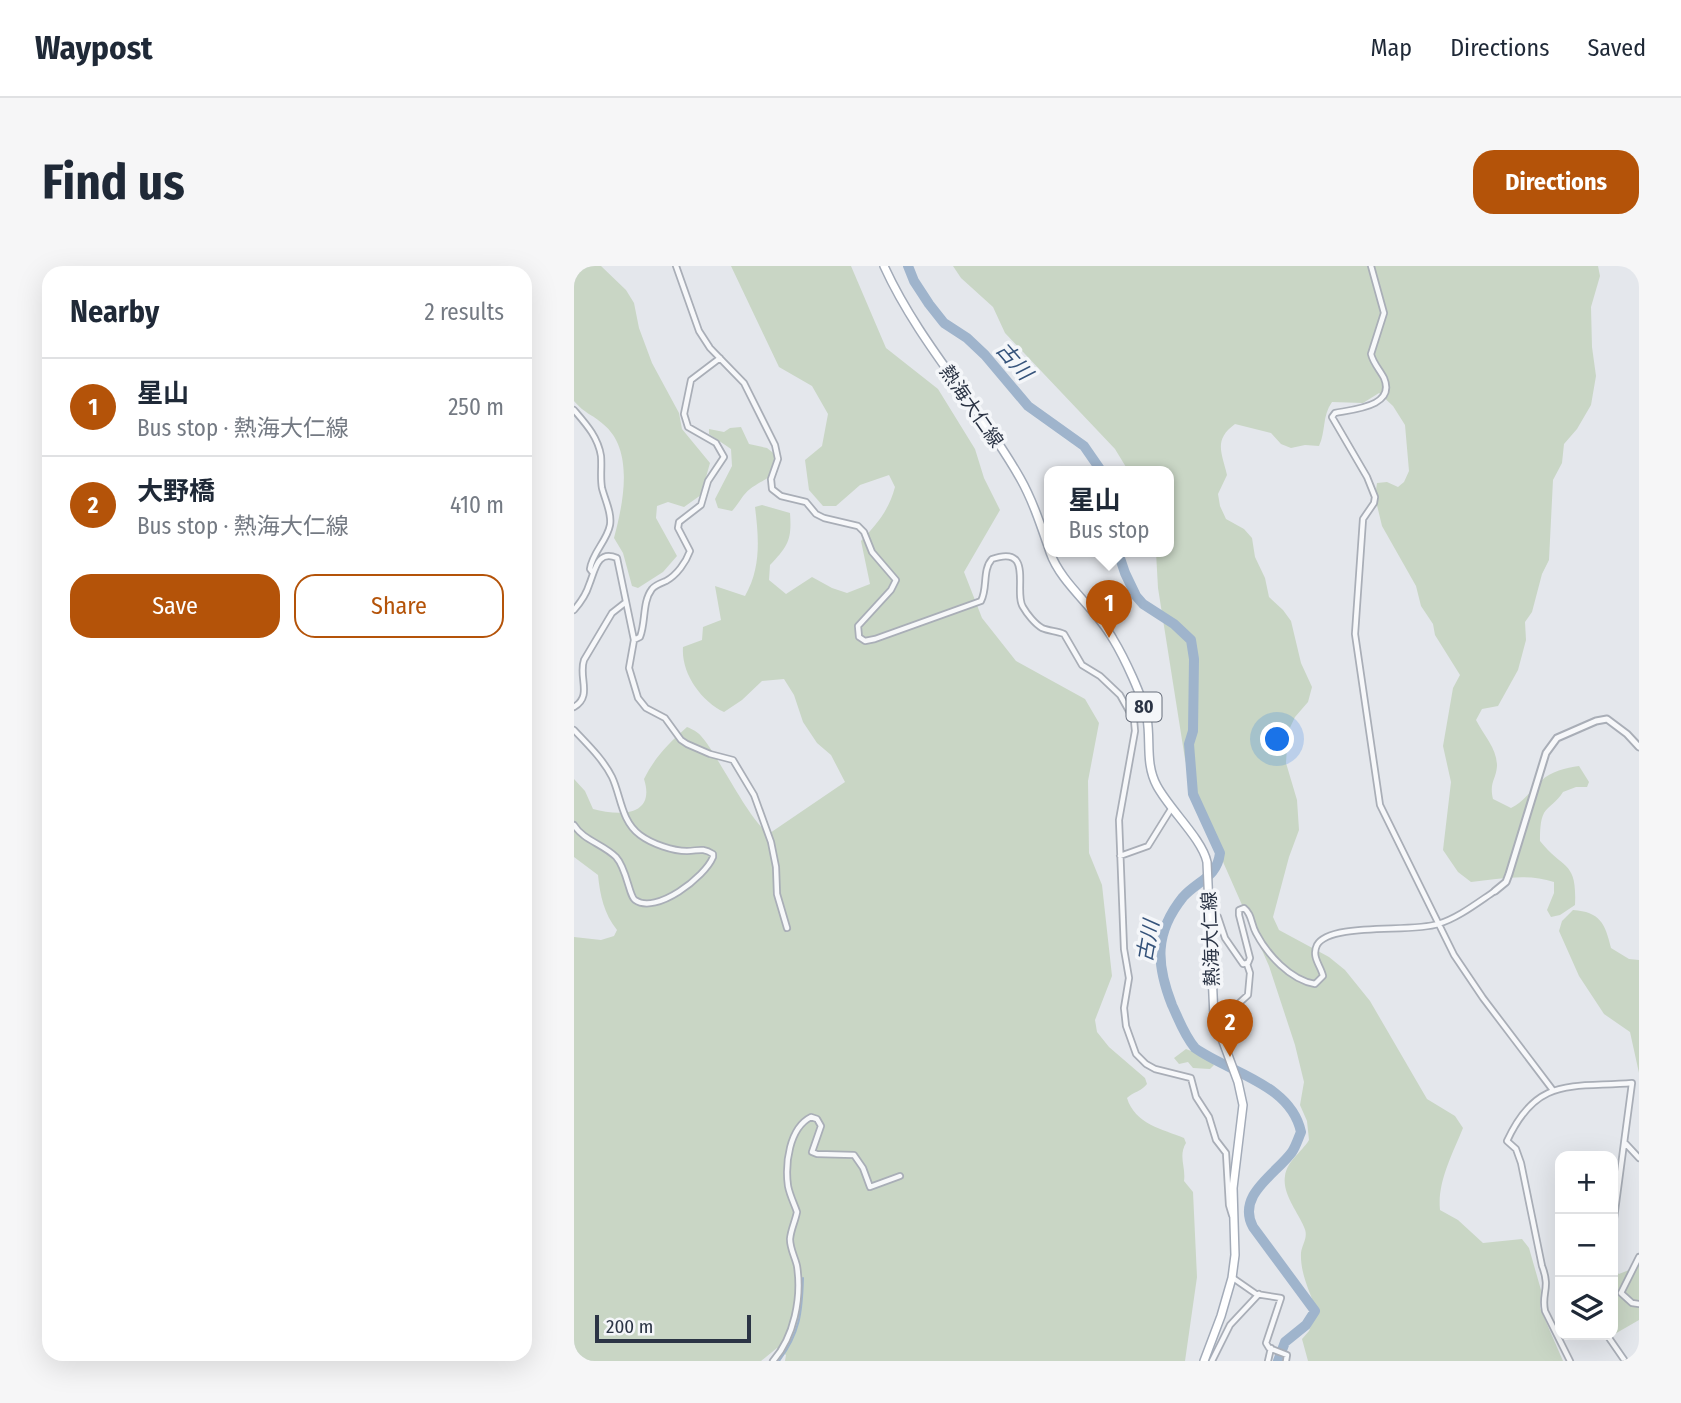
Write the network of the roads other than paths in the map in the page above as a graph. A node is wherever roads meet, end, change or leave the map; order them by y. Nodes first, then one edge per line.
1 (676, 266) edge
2 (884, 266) edge
3 (1371, 266) edge
4 (720, 358) junction
5 (574, 410) edge
6 (1044, 534) edge
7 (1052, 557) edge
8 (593, 573) junction
9 (626, 603) junction
10 (574, 610) edge
11 (634, 640) junction
12 (574, 707) edge
13 (574, 730) edge
14 (1639, 747) edge
15 (1171, 809) junction
16 (574, 825) edge
17 (1121, 856) junction
18 (1495, 891) joint
19 (1210, 911) junction
20 (1438, 925) junction
21 (787, 928) dead end
22 (1247, 964) junction
23 (1216, 1024) junction
24 (1552, 1089) junction
25 (1625, 1143) junction
26 (1639, 1158) edge
27 (900, 1176) dead end
28 (1615, 1214) edge
29 (1234, 1219) junction
30 (1639, 1257) edge
31 (1232, 1278) junction
32 (1259, 1294) junction
33 (1637, 1304) edge
34 (1639, 1310) edge
35 (1610, 1340) edge
36 (1273, 1349) junction
37 (773, 1361) edge
38 (1204, 1361) edge
39 (1212, 1361) edge
40 (1268, 1361) edge
41 (1286, 1361) edge
42 (1570, 1361) edge
43 (1625, 1361) edge

1 - 4 street
2 - 6 main road, 熱海大仁線 / 80
3 - 20 street
4 - 11 street
4 - 17 street
5 - 8 street
7 - 15 main road, 熱海大仁線 / 80
8 - 9 street
8 - 10 street
9 - 11 street
9 - 12 street
11 - 21 street
13 - 16 street
14 - 18 street
15 - 17 street
15 - 19 main road, 熱海大仁線 / 80
17 - 29 street
18 - 20 street
19 - 22 street
19 - 23 main road, 熱海大仁線 / 80
20 - 22 street
20 - 24 street
22 - 23 street
23 - 29 main road, 熱海大仁線 / 80
24 - 25 street
24 - 42 street
25 - 26 street
25 - 28 street
27 - 37 street
29 - 31 main road, 熱海大仁線 / 80
30 - 33 street
31 - 32 street
31 - 38 main road, 熱海大仁線 / 80
32 - 36 street
32 - 39 street
33 - 34 street
35 - 43 street
36 - 40 street
36 - 41 street

